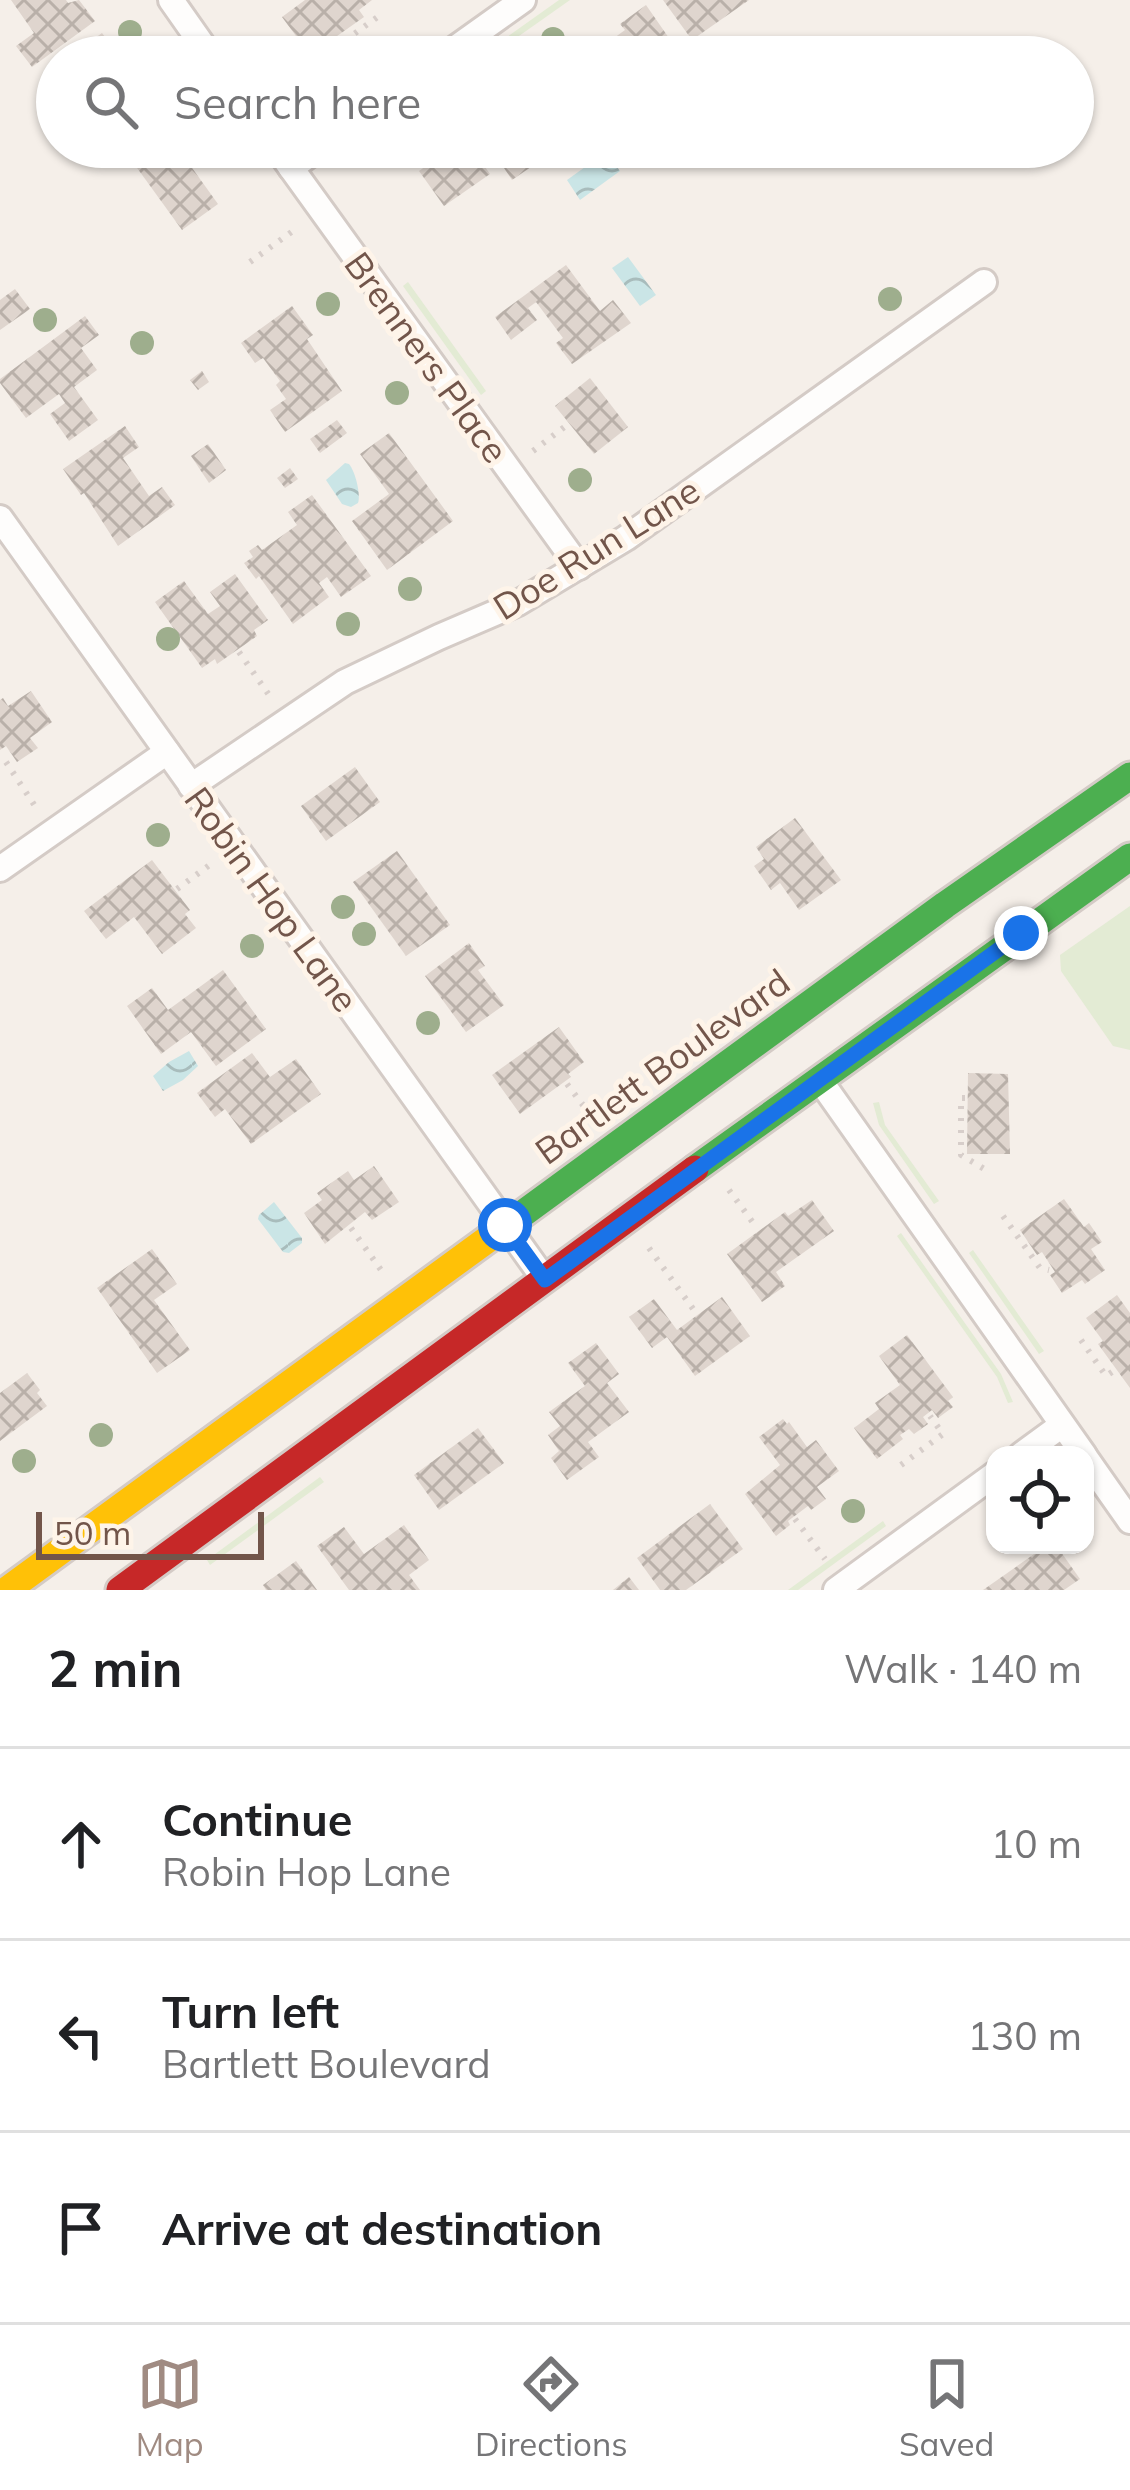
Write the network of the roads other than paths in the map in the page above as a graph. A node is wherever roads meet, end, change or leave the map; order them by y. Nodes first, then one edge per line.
1 (170, 0) edge
2 (524, 0) edge
3 (196, 36) edge
4 (473, 36) edge
5 (291, 168) edge
6 (985, 282) dead end
7 (0, 518) edge
8 (579, 566) junction
9 (167, 752) junction
10 (1130, 776) edge
11 (191, 786) junction
12 (1130, 857) edge
13 (0, 869) edge
14 (819, 1079) junction
15 (505, 1225) junction
16 (545, 1280) junction
17 (1062, 1425) junction
18 (1033, 1446) edge
19 (1077, 1446) edge
20 (1094, 1470) edge
21 (986, 1481) edge
22 (1130, 1521) edge
23 (7, 1590) edge
24 (120, 1590) edge
25 (836, 1590) edge

1 - 3 street
2 - 4 street
5 - 8 street, Brenners Place
6 - 8 street, Doe Run Lane
7 - 9 street, Robin Hop Lane
8 - 11 street, Doe Run Lane
9 - 11 street, Robin Hop Lane
9 - 13 street
10 - 15 main road, Bartlett Boulevard
11 - 15 street, Robin Hop Lane
12 - 14 main road
14 - 16 main road
14 - 17 street
15 - 16 street, Robin Hop Lane
15 - 23 main road, Bartlett Boulevard
16 - 24 main road
17 - 18 street
17 - 19 street
20 - 22 street
21 - 25 street

